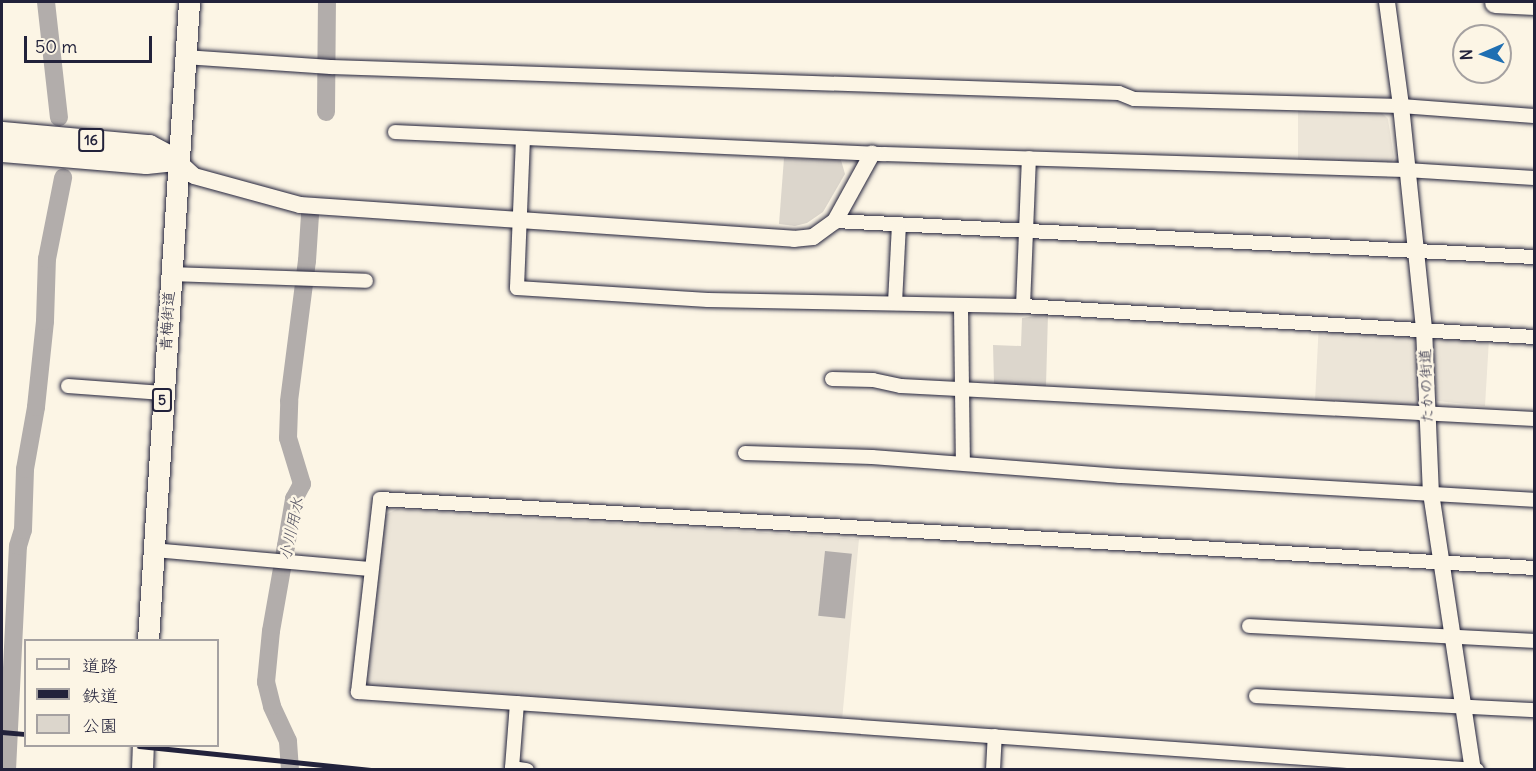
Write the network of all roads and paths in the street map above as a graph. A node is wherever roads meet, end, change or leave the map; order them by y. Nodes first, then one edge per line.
1 (189, 2) edge
2 (1387, 2) edge
3 (1495, 2) edge
4 (1534, 4) edge
5 (184, 57) junction
6 (1401, 106) junction
7 (1534, 116) edge
8 (2, 132) edge
9 (395, 132) dead end
10 (523, 138) junction
11 (2, 152) edge
12 (872, 154) junction
13 (1029, 158) junction
14 (177, 160) junction
15 (1406, 170) junction
16 (1534, 178) edge
17 (520, 220) junction
18 (835, 221) junction
19 (899, 225) junction
20 (1026, 233) junction
21 (1415, 249) junction
22 (1534, 257) edge
23 (170, 274) junction
24 (366, 281) dead end
25 (895, 303) junction
26 (1023, 306) junction
27 (961, 307) junction
28 (1424, 328) junction
29 (1534, 337) edge
30 (832, 379) dead end
31 (68, 386) dead end
32 (962, 388) junction
33 (163, 393) junction
34 (1428, 415) junction
35 (1534, 419) edge
36 (746, 453) dead end
37 (963, 463) junction
38 (1431, 493) junction
39 (1534, 500) edge
40 (153, 550) junction
41 (1441, 561) junction
42 (1534, 568) edge
43 (371, 569) junction
44 (1249, 626) dead end
45 (148, 639) edge
46 (1453, 639) junction
47 (1534, 641) edge
48 (1256, 696) dead end
49 (517, 703) junction
50 (1465, 708) junction
51 (1534, 710) edge
52 (995, 736) junction
53 (143, 747) edge
54 (1474, 769) edge
55 (142, 770) edge
56 (527, 770) edge
57 (993, 770) edge

1 - 5 main road, 青梅街道 / 5
2 - 6 street, たかの街道
3 - 4 main road
5 - 6 street
5 - 14 main road, 青梅街道 / 5
6 - 7 street
6 - 15 street, たかの街道
8 - 14 main road, 16
9 - 10 street
10 - 12 street
10 - 17 street
11 - 14 main road, 16
12 - 13 street
12 - 18 street
13 - 15 street
13 - 20 street
14 - 17 street
14 - 23 main road, 青梅街道 / 5
15 - 16 street
15 - 21 street, たかの街道
17 - 18 street
17 - 25 street
18 - 19 street
19 - 20 street
19 - 25 street
20 - 21 street
20 - 26 street
21 - 22 street
21 - 28 street, たかの街道
23 - 24 street
23 - 33 main road, 青梅街道 / 5
25 - 27 street
26 - 27 street
26 - 28 street
27 - 32 street
28 - 29 street
28 - 34 street, たかの街道
30 - 32 street
31 - 33 street
32 - 34 street
32 - 37 street
33 - 40 main road, 青梅街道 / 5
34 - 35 street
34 - 38 street, たかの街道
36 - 37 street
37 - 38 street
38 - 39 street
38 - 41 street, たかの街道
40 - 43 street
40 - 45 main road, 青梅街道 / 5
41 - 42 street
41 - 43 street
41 - 46 street, たかの街道
43 - 49 street
44 - 46 street
46 - 47 street
46 - 50 street, たかの街道
48 - 50 street
49 - 52 street
49 - 56 street
50 - 51 street
50 - 54 street, たかの街道
52 - 54 street
52 - 57 street
53 - 55 main road

